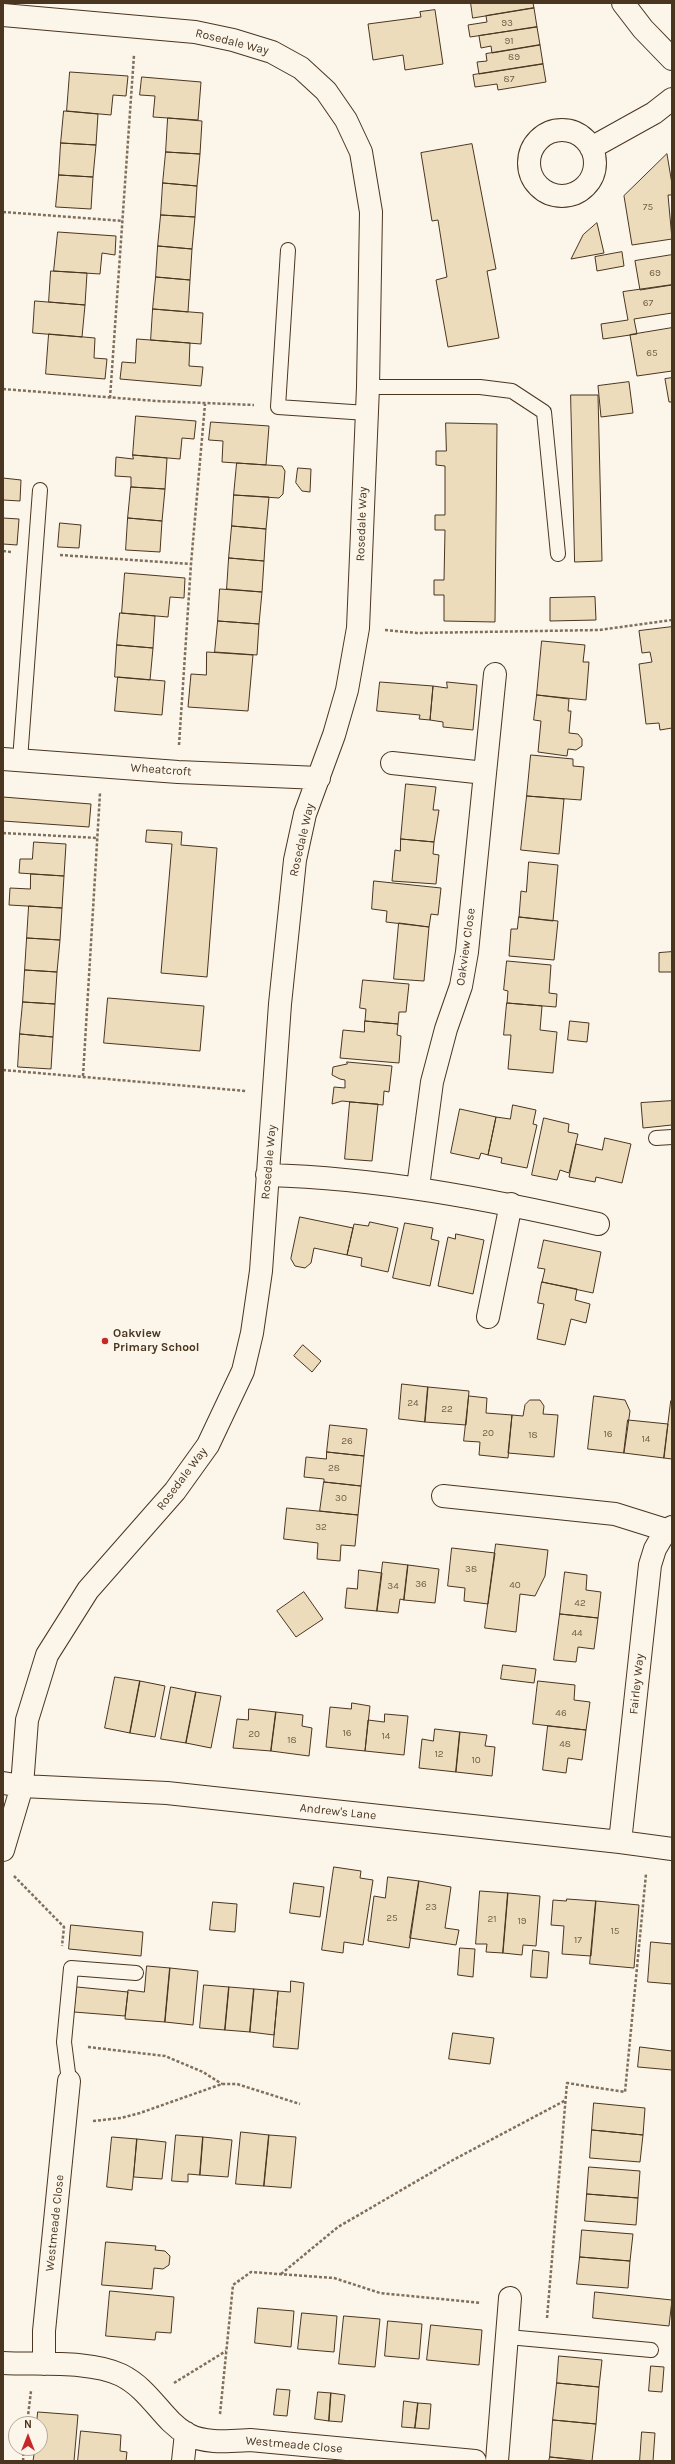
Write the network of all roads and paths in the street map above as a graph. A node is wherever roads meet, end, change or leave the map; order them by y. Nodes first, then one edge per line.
1 (623, 3) edge
2 (3, 15) edge
3 (136, 27) junction
4 (672, 59) edge
5 (672, 99) edge
6 (591, 148) dead end
7 (3, 212) edge
8 (123, 221) junction
9 (288, 250) dead end
10 (368, 387) junction
11 (3, 389) edge
12 (110, 398) junction
13 (205, 404) junction
14 (278, 407) junction
15 (367, 413) junction
16 (40, 490) dead end
17 (3, 551) edge
18 (36, 554) junction
19 (558, 554) dead end
20 (191, 564) junction
21 (672, 620) edge
22 (358, 628) junction
23 (495, 674) dead end
24 (12, 759) edge
25 (392, 763) dead end
26 (102, 766) junction
27 (178, 772) junction
28 (485, 773) junction
29 (319, 778) junction
30 (3, 834) edge
31 (98, 838) junction
32 (3, 1070) edge
33 (83, 1076) junction
34 (274, 1093) junction
35 (672, 1137) edge
36 (656, 1138) dead end
37 (267, 1175) junction
38 (418, 1187) junction
39 (511, 1204) junction
40 (598, 1224) dead end
41 (488, 1317) dead end
42 (443, 1496) dead end
43 (669, 1528) edge
44 (13, 1785) edge
45 (620, 1842) junction
46 (648, 1847) junction
47 (672, 1849) edge
48 (3, 1850) edge
49 (136, 1973) dead end
50 (69, 2082) joint
51 (566, 2100) junction
52 (300, 2104) dead end
53 (65, 2123) junction
54 (281, 2274) junction
55 (510, 2302) joint
56 (508, 2337) junction
57 (545, 2340) junction
58 (651, 2350) dead end
59 (227, 2351) junction
60 (3, 2363) edge
61 (38, 2364) junction
62 (151, 2397) junction
63 (28, 2416) edge
64 (186, 2433) junction
65 (218, 2440) junction
66 (183, 2461) edge
67 (476, 2461) edge
68 (497, 2461) edge

1 - 4 street
2 - 3 street, Rosedale Way
3 - 8 path
3 - 10 street, Rosedale Way
5 - 6 street
7 - 8 path
8 - 12 path
9 - 14 lane
10 - 15 street, Rosedale Way
10 - 19 lane
11 - 12 path
12 - 13 path
13 - 14 path
13 - 20 path
14 - 15 lane
15 - 22 street, Rosedale Way
16 - 18 lane
17 - 18 path
18 - 20 path
18 - 24 lane
20 - 27 path
21 - 22 path
22 - 29 street, Rosedale Way
23 - 28 street, Oakview Close
24 - 26 street, Wheatcroft
25 - 28 street
26 - 27 street, Wheatcroft
26 - 31 path
27 - 29 street, Wheatcroft
28 - 38 street, Oakview Close
29 - 34 street, Rosedale Way
30 - 31 path
31 - 33 path
32 - 33 path
33 - 34 path
34 - 37 street, Rosedale Way
35 - 36 lane
37 - 38 street
37 - 44 street, Rosedale Way
38 - 39 street
39 - 40 street
39 - 41 street
42 - 43 street, Fairley Way
43 - 45 street, Fairley Way
44 - 45 street, Andrew's Lane
44 - 48 street, Rosedale Way
45 - 46 street, Andrew's Lane
46 - 47 street, Andrew's Lane
46 - 51 path
49 - 50 lane
50 - 53 street, Westmeade Close
51 - 54 path
51 - 57 path
52 - 53 path
53 - 61 street, Westmeade Close
54 - 55 path
54 - 59 path
55 - 56 street
56 - 57 lane
56 - 68 street
57 - 58 lane
59 - 62 path
59 - 65 path
60 - 61 street, Westmeade Close
61 - 62 street, Westmeade Close
61 - 63 path
62 - 64 street, Westmeade Close
64 - 65 street, Westmeade Close
64 - 66 street
65 - 67 street, Westmeade Close

